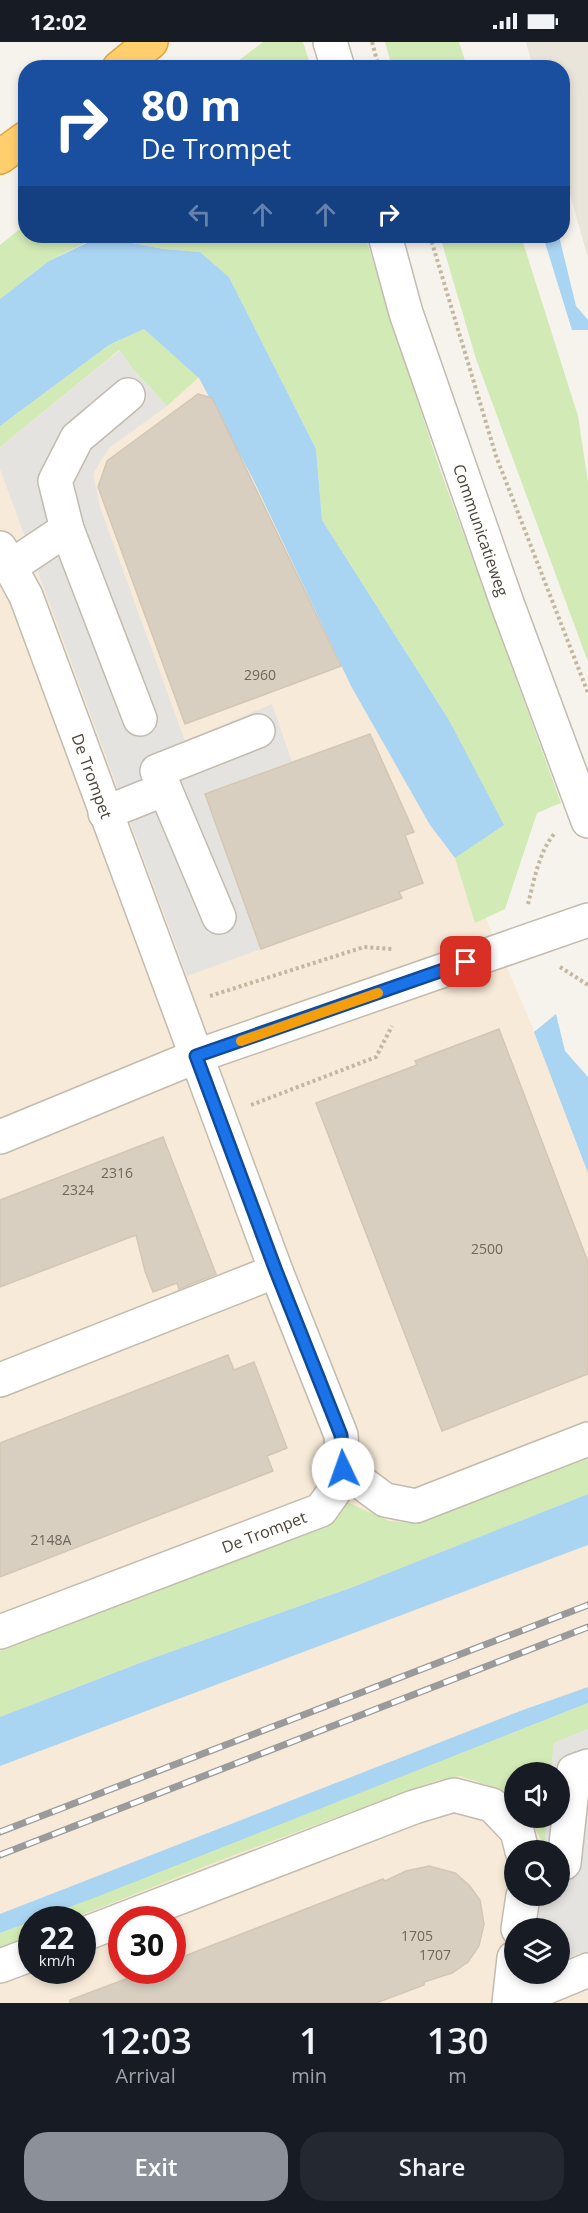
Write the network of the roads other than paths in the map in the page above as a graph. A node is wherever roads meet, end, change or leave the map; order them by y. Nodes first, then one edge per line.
1 (151, 42) edge
2 (330, 42) edge
3 (129, 60) edge
4 (336, 60) edge
5 (18, 144) edge
6 (0, 157) edge
7 (387, 243) edge
8 (128, 395) dead end
9 (67, 529) junction
10 (5, 557) edge
11 (140, 719) dead end
12 (258, 731) dead end
13 (165, 789) junction
14 (105, 813) junction
15 (586, 817) edge
16 (219, 917) dead end
17 (588, 920) edge
18 (196, 1056) junction
19 (0, 1137) edge
20 (276, 1271) junction
21 (0, 1380) edge
22 (588, 1439) edge
23 (343, 1469) junction
24 (0, 1632) edge
25 (588, 1766) edge
26 (519, 1840) edge
27 (566, 1840) edge
28 (96, 1930) edge
29 (18, 1959) edge
30 (0, 1966) edge
31 (588, 1970) edge
32 (570, 1977) edge
33 (511, 1984) edge
34 (554, 1984) edge

1 - 3 highway
2 - 4 street
5 - 6 highway
7 - 15 street, Communicatieweg
8 - 9 street
9 - 10 street
9 - 11 street
10 - 14 street, De Trompet
12 - 13 street
13 - 14 street
13 - 16 street
14 - 18 street, De Trompet
17 - 18 street
18 - 19 street
18 - 20 street, De Trompet
20 - 21 street
20 - 23 street, De Trompet
22 - 23 street
23 - 24 street, De Trompet
25 - 27 street
26 - 28 street
29 - 30 street
31 - 32 street
33 - 34 street

